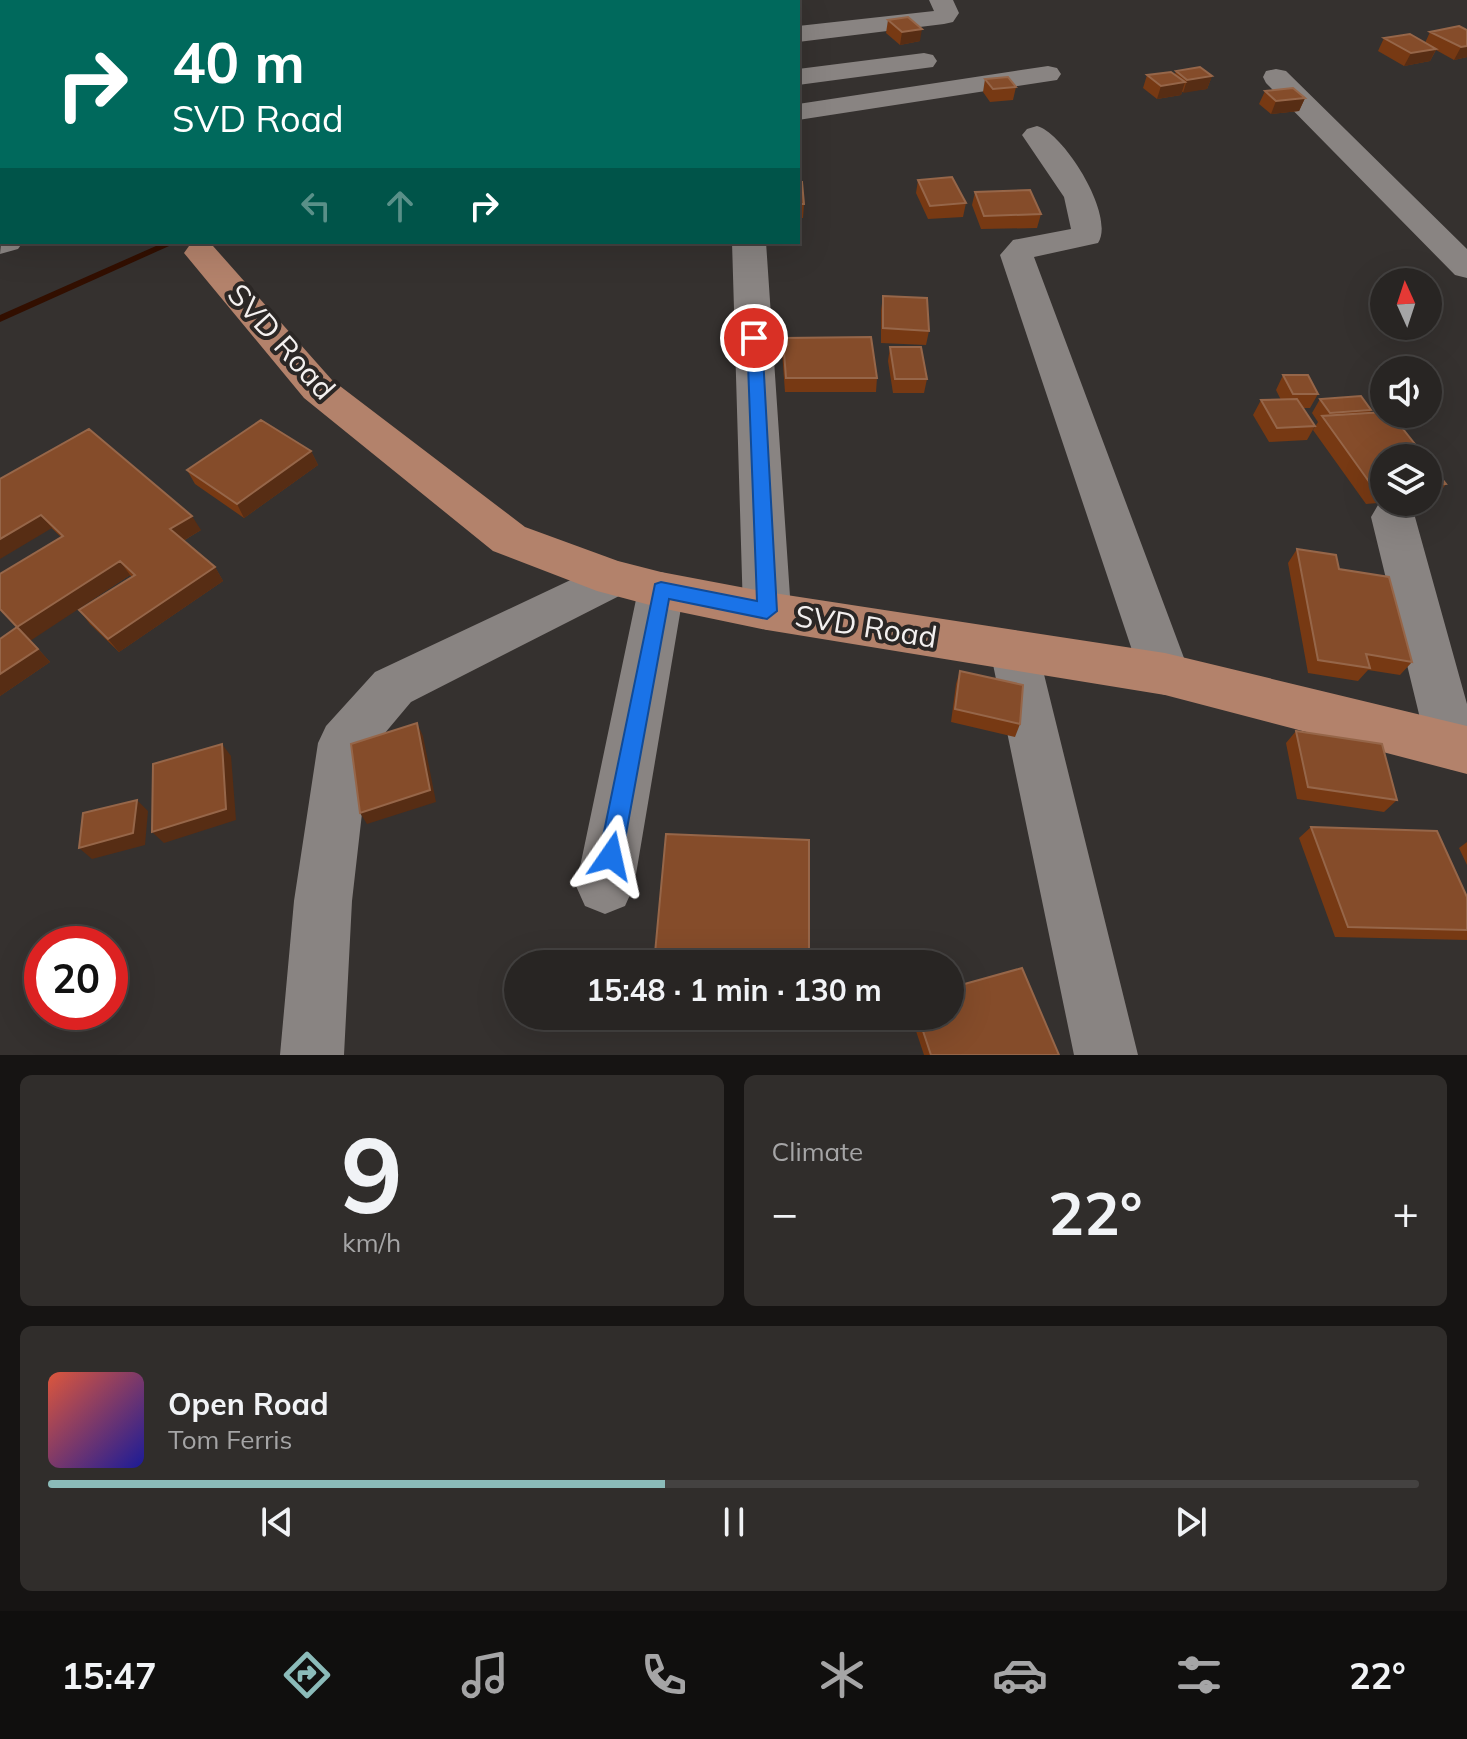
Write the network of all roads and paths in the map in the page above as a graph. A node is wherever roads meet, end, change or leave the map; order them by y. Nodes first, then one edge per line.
1 (941, 0) edge
2 (800, 34) edge
3 (924, 61) dead end
4 (1048, 74) dead end
5 (800, 77) edge
6 (1276, 77) dead end
7 (800, 112) edge
8 (1037, 135) dead end
9 (749, 244) edge
10 (197, 247) edge
11 (1467, 268) edge
12 (1393, 517) dead end
13 (613, 578) junction
14 (661, 590) junction
15 (767, 611) junction
16 (1014, 650) junction
17 (1165, 674) junction
18 (1460, 748) edge
19 (605, 886) dead end
20 (312, 1055) edge
21 (1106, 1055) edge

1 - 2 street
3 - 5 street
4 - 7 street
6 - 11 street
8 - 17 street
9 - 15 street
10 - 13 main road, SVD Road
12 - 18 street
13 - 14 main road, SVD Road
13 - 20 street
14 - 15 main road, SVD Road
14 - 19 street
15 - 16 main road, SVD Road
16 - 17 main road, SVD Road
16 - 21 street
17 - 18 main road, SVD Road

